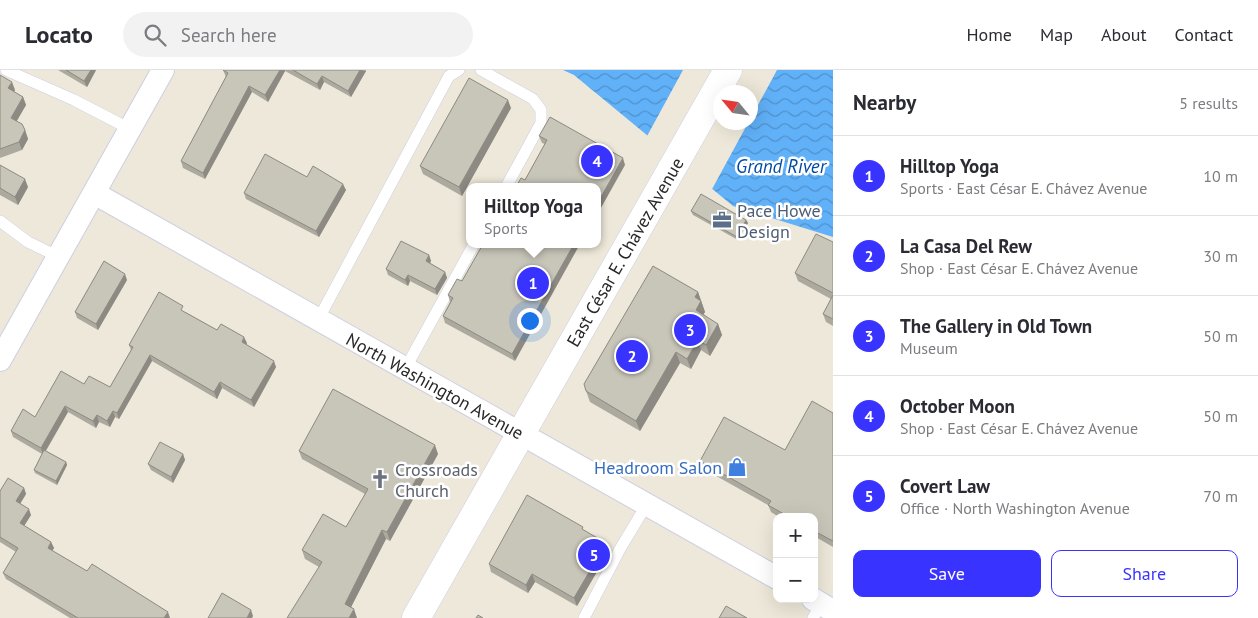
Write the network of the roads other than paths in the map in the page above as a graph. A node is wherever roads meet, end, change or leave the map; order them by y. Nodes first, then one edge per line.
1 (6, 70) edge
2 (163, 70) edge
3 (458, 70) edge
4 (481, 70) edge
5 (728, 70) edge
6 (130, 129) junction
7 (508, 183) edge
8 (94, 193) junction
9 (0, 221) edge
10 (472, 248) edge
11 (59, 257) junction
12 (318, 320) junction
13 (0, 360) edge
14 (405, 369) junction
15 (520, 434) junction
16 (647, 504) junction
17 (773, 576) edge
18 (416, 618) edge
19 (584, 618) edge

1 - 6 lane
2 - 6 street
3 - 12 lane
4 - 7 lane
5 - 15 street, East César E. Chávez Avenue
6 - 8 street
8 - 11 street
8 - 12 street, North Washington Avenue
9 - 11 lane
10 - 14 lane
11 - 13 street
12 - 14 street, North Washington Avenue
14 - 15 street, North Washington Avenue
15 - 16 street, North Washington Avenue
15 - 18 street, East César E. Chávez Avenue
16 - 17 street, North Washington Avenue
16 - 19 lane

